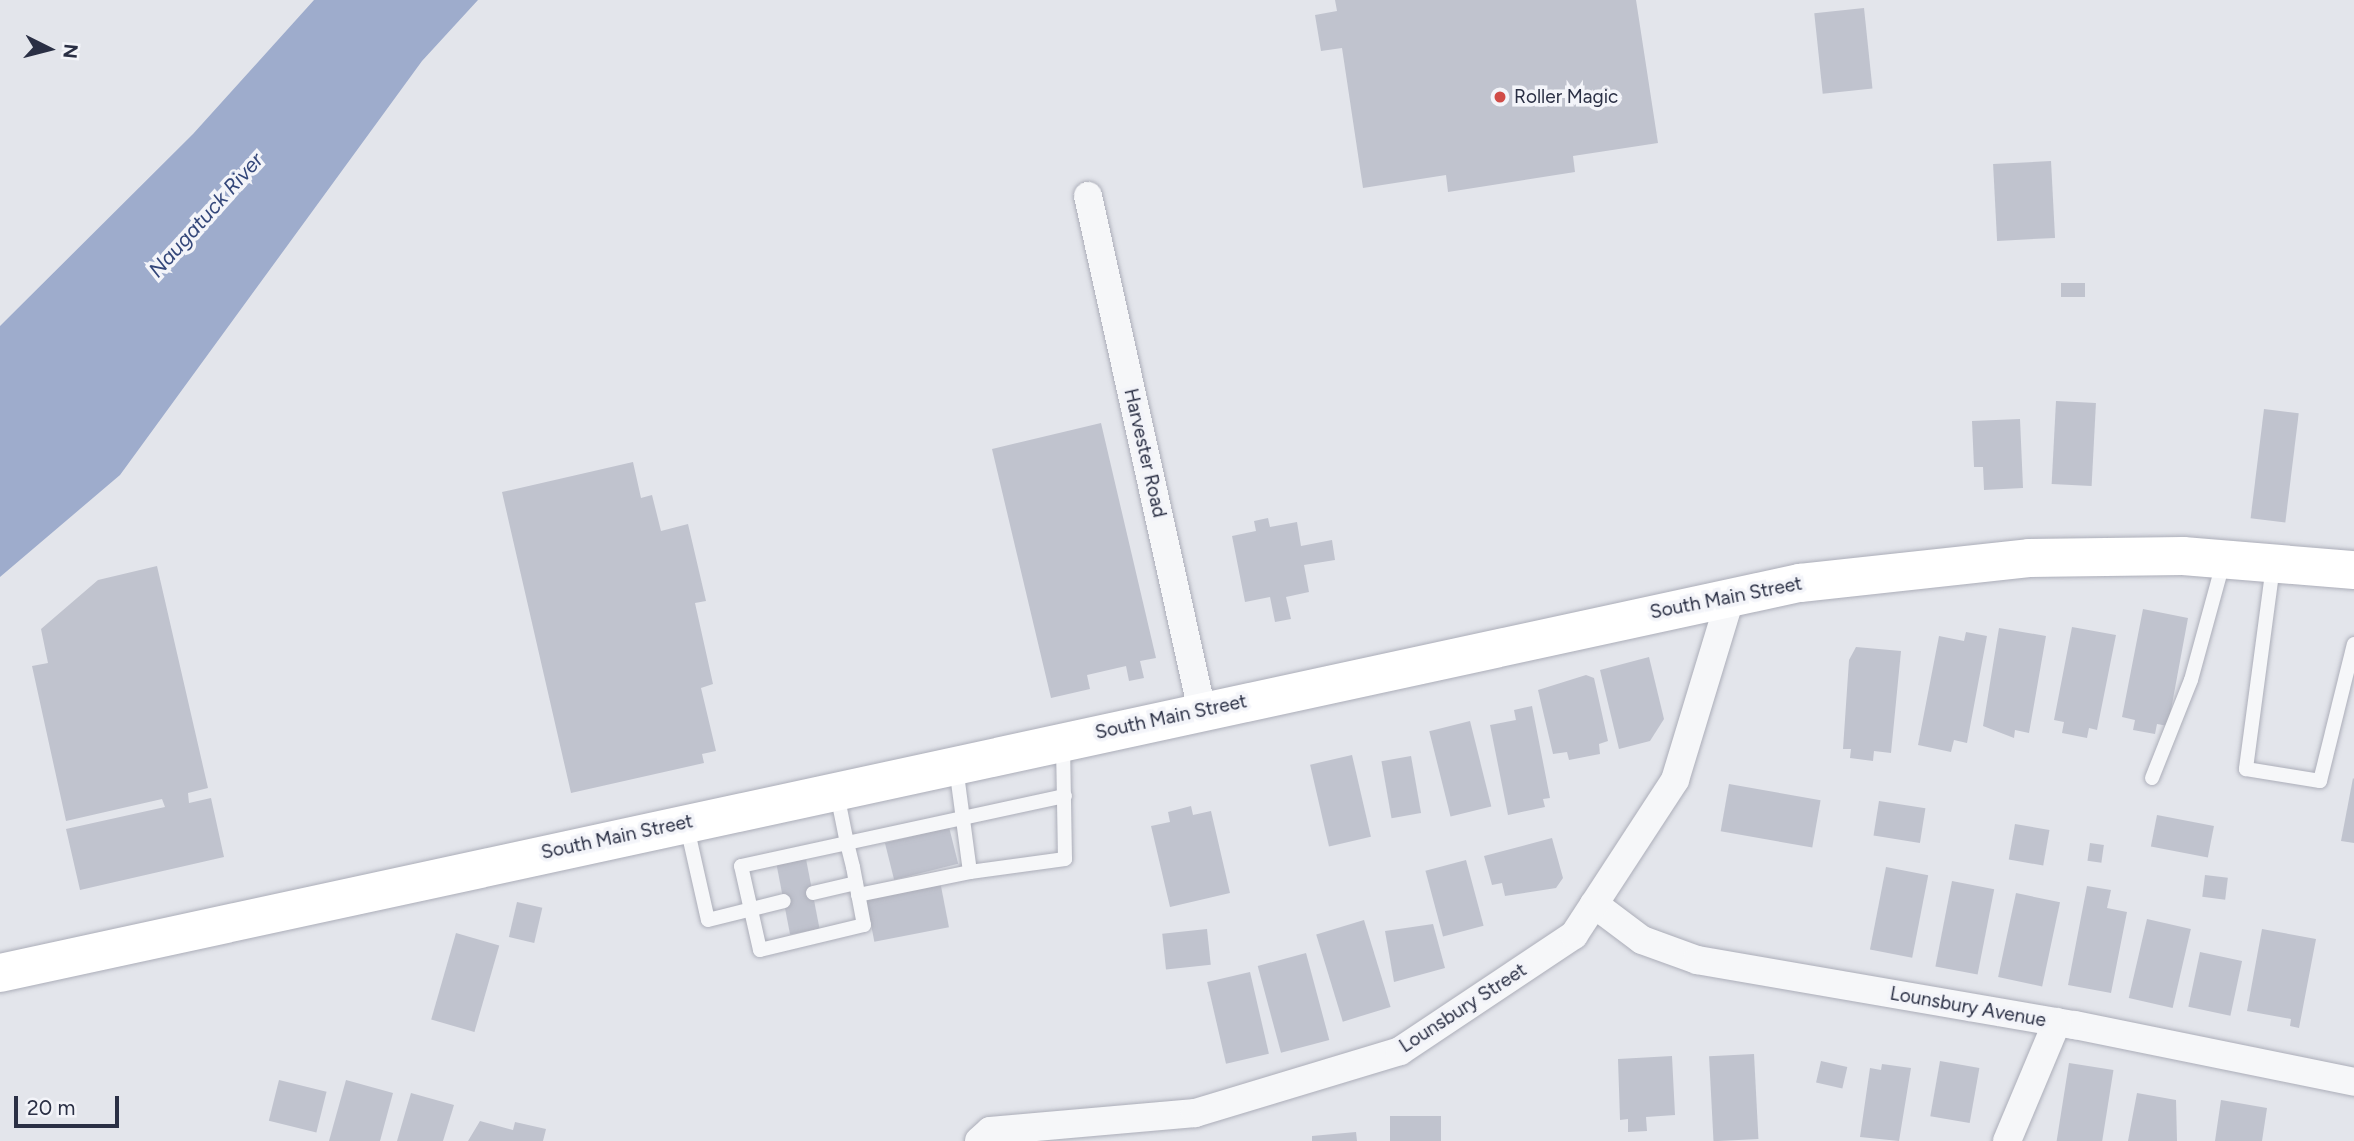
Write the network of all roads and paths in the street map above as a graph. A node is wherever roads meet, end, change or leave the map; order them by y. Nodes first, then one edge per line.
1 (1088, 195) dead end
2 (2224, 558) junction
3 (2274, 561) junction
4 (2354, 570) edge
5 (1731, 596) junction
6 (2354, 644) edge
7 (1202, 711) junction
8 (1063, 740) junction
9 (955, 765) junction
10 (2152, 778) dead end
11 (836, 789) junction
12 (1065, 796) junction
13 (964, 818) junction
14 (686, 822) junction
15 (847, 843) junction
16 (970, 872) junction
17 (857, 889) junction
18 (813, 893) dead end
19 (784, 901) dead end
20 (1594, 904) junction
21 (751, 911) junction
22 (0, 973) edge
23 (2057, 1022) junction
24 (2354, 1082) edge
25 (979, 1141) edge
26 (2007, 1141) edge

1 - 7 street, Harvester Road
2 - 3 main road, South Main Street
2 - 5 main road, South Main Street
2 - 10 lane
3 - 4 main road, South Main Street
3 - 6 lane
5 - 7 main road, South Main Street
5 - 20 street, Lounsbury Street
7 - 8 main road, South Main Street
8 - 9 main road, South Main Street
8 - 12 lane
9 - 11 main road, South Main Street
9 - 13 lane
11 - 14 main road, South Main Street
11 - 15 lane
12 - 13 lane
12 - 16 lane
13 - 15 lane
13 - 16 lane
14 - 21 lane
14 - 22 main road, South Main Street
15 - 17 lane
15 - 21 lane
16 - 17 lane
17 - 18 lane
17 - 21 lane
19 - 21 lane
20 - 23 street, Lounsbury Avenue
20 - 25 street, Lounsbury Street
23 - 24 street, Lounsbury Avenue
23 - 26 street

